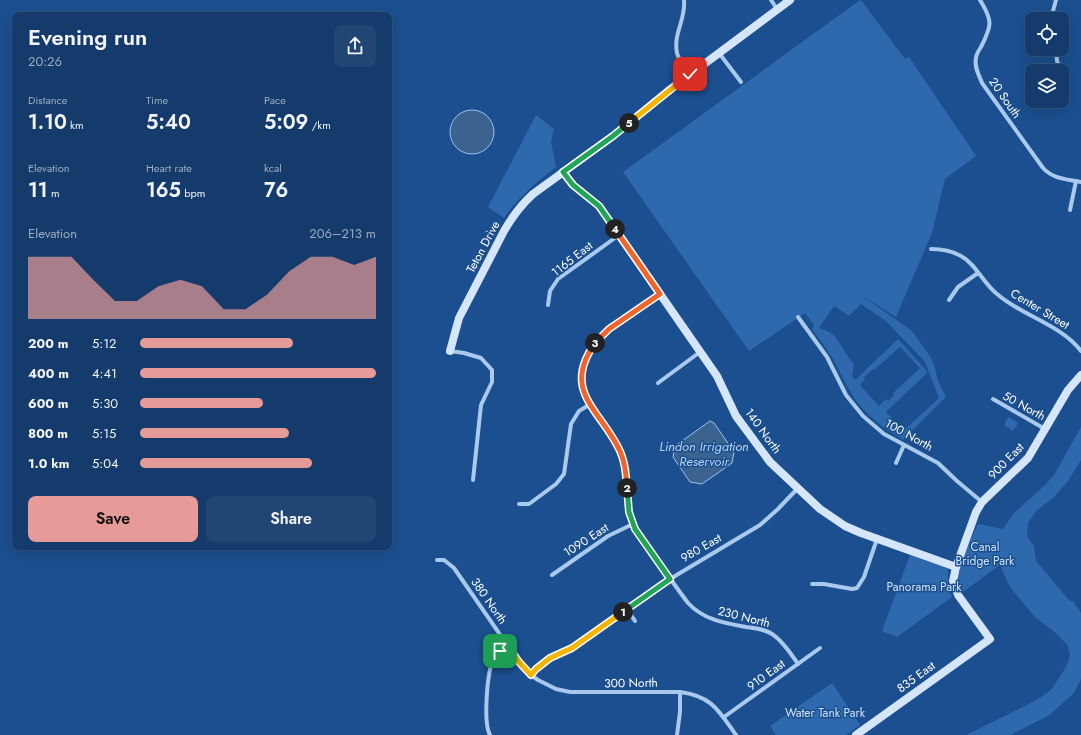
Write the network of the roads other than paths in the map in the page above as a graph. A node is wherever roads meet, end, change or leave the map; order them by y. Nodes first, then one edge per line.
1 (684, 0) edge
2 (771, 0) edge
3 (790, 0) edge
4 (980, 0) edge
5 (1056, 0) edge
6 (777, 9) junction
7 (1053, 12) edge
8 (719, 54) junction
9 (690, 74) junction
10 (741, 82) dead end
11 (563, 172) junction
12 (1076, 181) junction
13 (1081, 182) edge
14 (1070, 210) dead end
15 (619, 235) junction
16 (931, 249) dead end
17 (978, 273) junction
18 (660, 294) junction
19 (949, 300) dead end
20 (548, 305) dead end
21 (798, 317) dead end
22 (1081, 350) edge
23 (450, 351) joint
24 (700, 352) junction
25 (1081, 376) edge
26 (658, 383) dead end
27 (993, 399) dead end
28 (589, 405) junction
29 (1046, 429) junction
30 (904, 445) junction
31 (896, 463) dead end
32 (473, 480) dead end
33 (798, 488) junction
34 (982, 502) junction
35 (519, 504) dead end
36 (633, 524) junction
37 (878, 539) junction
38 (437, 560) dead end
39 (956, 567) junction
40 (552, 575) dead end
41 (670, 579) junction
42 (812, 584) dead end
43 (627, 609) junction
44 (635, 621) dead end
45 (508, 646) junction
46 (820, 648) dead end
47 (519, 662) joint
48 (798, 664) junction
49 (531, 675) junction
50 (680, 692) junction
51 (724, 718) junction
52 (490, 735) edge
53 (677, 735) edge
54 (736, 735) edge
55 (856, 735) edge

1 - 9 street
2 - 6 street
3 - 6 street, Teton Drive
4 - 12 street, 20 South
5 - 7 street
6 - 8 street, Teton Drive
8 - 9 street, Teton Drive
8 - 10 street
9 - 11 street, Teton Drive
11 - 15 street, 140 North
11 - 23 street, Teton Drive
12 - 13 street, 20 South
12 - 14 street
15 - 18 street, 140 North
15 - 20 street, 1165 East
16 - 17 street, Center Street
17 - 19 street
17 - 22 street, Center Street
18 - 24 street, 140 North
18 - 28 street, 230 North
21 - 30 street, 100 North
23 - 32 street
24 - 26 street
24 - 33 street, 140 North
25 - 29 street, 900 East
27 - 29 street, 50 North
28 - 35 street
28 - 36 street, 230 North
29 - 34 street, 900 East
30 - 31 street
30 - 34 street, 100 North
33 - 37 street, 140 North
33 - 41 street, 980 East
34 - 39 street, 900 East
36 - 40 street, 1090 East
36 - 41 street, 230 North
37 - 39 street, 140 North
37 - 42 street
38 - 45 street, 380 North
39 - 55 street, 835 East
41 - 43 street, 980 East
41 - 48 street, 230 North
43 - 44 street
43 - 49 street, 980 East
45 - 47 street, 380 North
45 - 52 street
46 - 48 street, 910 East
47 - 49 street, 300 North
48 - 51 street, 910 East
49 - 50 street, 300 North
50 - 51 street, 300 North
50 - 53 street
51 - 54 street, 300 North

